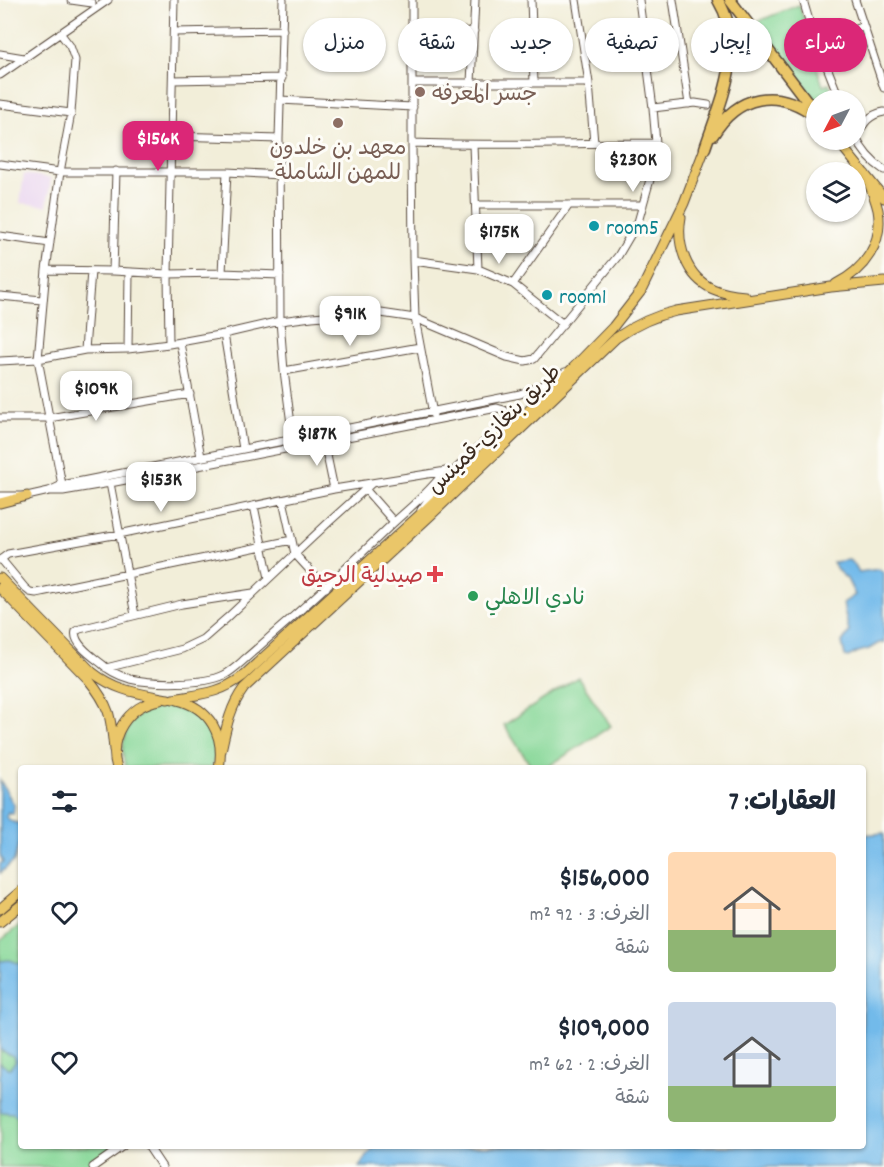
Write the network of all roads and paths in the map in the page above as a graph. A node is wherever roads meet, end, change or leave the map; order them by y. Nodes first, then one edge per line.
1 (70, 0) edge
2 (108, 0) edge
3 (174, 0) edge
4 (283, 0) edge
5 (412, 0) edge
6 (475, 0) edge
7 (531, 0) edge
8 (576, 0) edge
9 (639, 0) edge
10 (673, 0) edge
11 (718, 0) edge
12 (730, 0) edge
13 (803, 0) edge
14 (856, 0) edge
15 (93, 4) edge
16 (412, 18) edge
17 (474, 18) edge
18 (808, 18) edge
19 (861, 18) edge
20 (283, 30) junction
21 (174, 32) junction
22 (60, 33) junction
23 (867, 38) edge
24 (0, 54) edge
25 (24, 58) junction
26 (412, 72) edge
27 (472, 72) edge
28 (829, 72) edge
29 (0, 75) edge
30 (282, 78) junction
31 (173, 80) junction
32 (412, 83) junction
33 (471, 83) junction
34 (534, 83) junction
35 (589, 83) junction
36 (884, 88) edge
37 (836, 90) edge
38 (280, 100) junction
39 (806, 102) edge
40 (0, 104) edge
41 (689, 104) junction
42 (708, 105) dead end
43 (412, 107) junction
44 (653, 108) junction
45 (806, 109) edge
46 (884, 112) edge
47 (71, 113) junction
48 (866, 121) edge
49 (171, 136) junction
50 (279, 139) junction
51 (412, 143) junction
52 (594, 143) junction
53 (656, 143) junction
54 (473, 145) junction
55 (705, 148) junction
56 (845, 150) edge
57 (849, 150) edge
58 (862, 150) edge
59 (848, 153) junction
60 (855, 162) edge
61 (0, 164) edge
62 (884, 170) edge
63 (116, 171) junction
64 (171, 171) junction
65 (60, 172) junction
66 (227, 172) junction
67 (280, 175) junction
68 (866, 175) edge
69 (866, 177) edge
70 (884, 198) edge
71 (684, 203) junction
72 (476, 205) junction
73 (569, 205) junction
74 (643, 205) junction
75 (0, 236) edge
76 (50, 243) junction
77 (413, 260) junction
78 (478, 269) junction
79 (46, 270) junction
80 (91, 271) junction
81 (113, 271) junction
82 (129, 272) junction
83 (222, 273) junction
84 (168, 274) junction
85 (280, 275) junction
86 (884, 282) edge
87 (513, 284) junction
88 (831, 287) junction
89 (0, 296) edge
90 (758, 297) junction
91 (42, 300) junction
92 (415, 318) junction
93 (280, 321) junction
94 (563, 324) junction
95 (224, 334) junction
96 (180, 343) junction
97 (169, 345) junction
98 (420, 347) junction
99 (128, 348) junction
100 (85, 350) junction
101 (38, 359) junction
102 (0, 361) edge
103 (573, 368) junction
104 (284, 371) junction
105 (190, 394) junction
106 (433, 415) junction
107 (0, 418) edge
108 (49, 418) junction
109 (293, 439) junction
110 (324, 441) junction
111 (243, 449) junction
112 (201, 458) junction
113 (185, 464) junction
114 (170, 467) junction
115 (457, 468) junction
116 (444, 472) junction
117 (110, 483) junction
118 (372, 483) junction
119 (62, 485) junction
120 (334, 489) junction
121 (365, 489) junction
122 (49, 491) junction
123 (0, 496) edge
124 (27, 496) junction
125 (283, 500) junction
126 (0, 503) edge
127 (254, 506) junction
128 (415, 519) junction
129 (394, 522) junction
130 (119, 534) junction
131 (291, 540) junction
132 (263, 547) junction
133 (295, 554) junction
134 (0, 560) edge
135 (127, 574) junction
136 (0, 578) edge
137 (269, 578) junction
138 (0, 588) edge
139 (326, 588) junction
140 (254, 593) junction
141 (135, 615) junction
142 (106, 668) junction
143 (170, 699) junction
144 (114, 750) junction
145 (221, 754) junction
146 (115, 765) edge
147 (220, 765) edge
148 (18, 894) edge
149 (18, 907) edge
150 (0, 909) edge
151 (0, 922) edge
152 (119, 1149) edge
153 (150, 1149) edge
154 (93, 1167) edge
155 (162, 1167) edge

1 - 15 street
2 - 15 street
3 - 21 street
4 - 20 street
5 - 16 street
6 - 17 street
7 - 34 street
8 - 35 street
9 - 44 street
10 - 41 street
11 - 55 highway
12 - 39 highway
13 - 18 street
14 - 19 street
15 - 22 street
20 - 21 street
20 - 30 street
21 - 31 street
22 - 25 street
22 - 47 street
23 - 36 street
24 - 25 street
25 - 29 street
26 - 32 street
27 - 33 street
28 - 37 street
30 - 31 street
30 - 38 street
31 - 49 street
32 - 33 street
32 - 43 street
33 - 34 street
34 - 35 street
35 - 52 street
38 - 43 street
38 - 50 street
40 - 47 street
41 - 42 street
41 - 44 street
43 - 51 street
44 - 53 street
45 - 55 highway
46 - 48 street
47 - 65 street
49 - 50 street
49 - 64 street
50 - 67 street
51 - 54 street
51 - 77 street
52 - 53 street
52 - 54 street
53 - 74 street
54 - 72 street
55 - 71 main road
56 - 59 main road
57 - 59 street
58 - 62 street
59 - 60 main road
61 - 65 street
63 - 64 street
63 - 65 street
63 - 81 street
64 - 66 street
64 - 84 street
65 - 76 street
66 - 67 street
66 - 83 street
67 - 85 street
68 - 70 main road
69 - 88 main road
71 - 90 main road
71 - 103 main road
72 - 73 street
72 - 78 street
73 - 74 street
73 - 87 street
74 - 94 street
75 - 76 street
76 - 79 street
77 - 78 street
77 - 92 street
78 - 87 street
79 - 80 street
79 - 91 street
80 - 81 street
80 - 100 street
81 - 82 street
82 - 84 street
82 - 99 street
83 - 84 street
83 - 85 street
84 - 97 street
85 - 93 street
86 - 88 main road, طريق بنغازي-قمينس
87 - 94 street
88 - 90 main road, طريق بنغازي-قمينس
89 - 91 street
90 - 145 main road, طريق بنغازي-قمينس
91 - 101 street
92 - 93 street
92 - 94 street
92 - 98 street
93 - 95 street
93 - 104 street
95 - 96 street
95 - 111 street
96 - 97 street
96 - 105 street
97 - 99 street
98 - 104 street
98 - 106 street
99 - 100 street
100 - 101 street
101 - 102 street
101 - 108 street
103 - 106 street
103 - 128 main road
104 - 109 street
105 - 108 street
105 - 112 street
106 - 109 street
106 - 110 street
106 - 115 street
107 - 108 street
108 - 119 street
109 - 111 street
110 - 113 street
110 - 120 street
111 - 112 street
112 - 113 street
113 - 114 street
114 - 117 street
114 - 119 street
115 - 116 street
115 - 128 street
116 - 118 street
116 - 129 street
117 - 122 street
117 - 130 street
118 - 120 street
118 - 121 street
119 - 122 street
120 - 125 street
121 - 129 street
121 - 133 street
122 - 124 street
123 - 124 street
124 - 126 main road
125 - 127 street
125 - 131 street
127 - 130 street
127 - 132 street
128 - 143 main road
129 - 139 street
130 - 134 street
130 - 135 street
131 - 132 street
131 - 133 street
132 - 135 street
132 - 137 street
133 - 137 street
133 - 139 street
134 - 135 street
135 - 141 street
136 - 143 main road
137 - 140 street
138 - 144 main road
139 - 142 street
140 - 141 street
140 - 142 street
141 - 142 street
143 - 144 main road
143 - 145 main road
144 - 146 main road
145 - 147 main road, طريق بنغازي-قمينس
148 - 150 main road
149 - 151 main road
152 - 154 street
153 - 155 street

